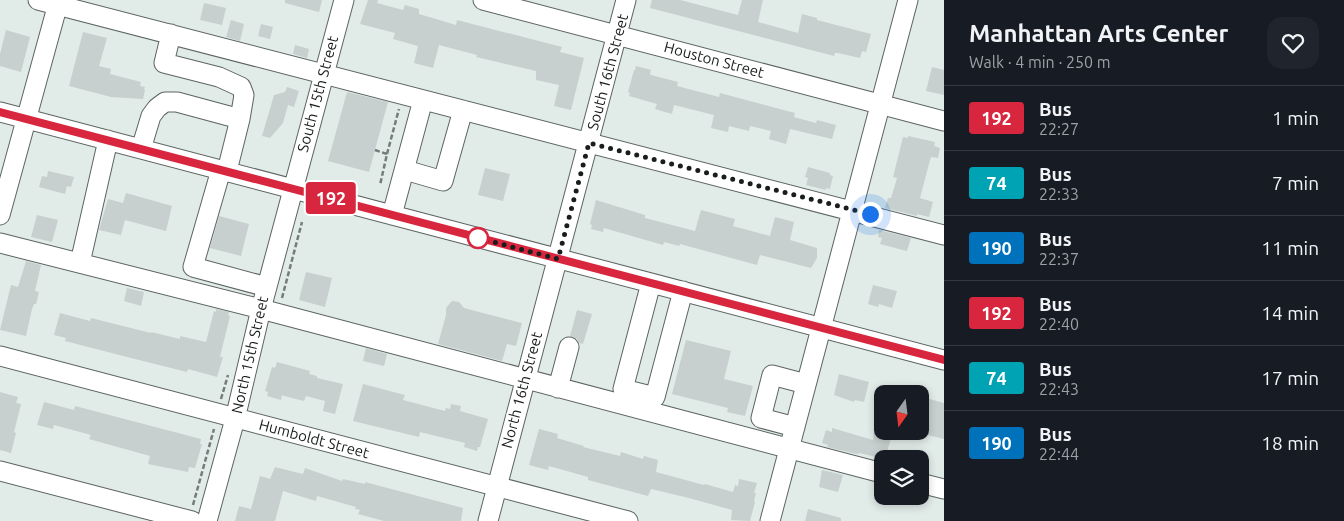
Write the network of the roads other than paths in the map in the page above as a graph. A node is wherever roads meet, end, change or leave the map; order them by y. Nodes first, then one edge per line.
1 (38, 0) edge
2 (344, 0) edge
3 (483, 0) edge
4 (626, 0) edge
5 (908, 0) edge
6 (59, 3) edge
7 (171, 34) junction
8 (617, 35) junction
9 (323, 74) junction
10 (424, 100) junction
11 (880, 104) junction
12 (463, 110) junction
13 (0, 112) edge
14 (27, 119) junction
15 (240, 119) junction
16 (944, 121) edge
17 (108, 140) junction
18 (589, 143) junction
19 (141, 149) junction
20 (405, 170) junction
21 (224, 171) junction
22 (292, 188) junction
23 (852, 210) junction
24 (0, 215) edge
25 (392, 215) junction
26 (944, 234) edge
27 (0, 243) edge
28 (558, 259) junction
29 (80, 263) junction
30 (651, 283) junction
31 (267, 287) junction
32 (683, 291) junction
33 (261, 309) junction
34 (820, 327) junction
35 (569, 347) dead end
36 (0, 356) edge
37 (944, 360) edge
38 (525, 380) junction
39 (806, 384) junction
40 (558, 388) junction
41 (235, 419) junction
42 (795, 427) junction
43 (789, 449) junction
44 (0, 471) edge
45 (874, 471) edge
46 (929, 485) edge
47 (496, 486) junction
48 (944, 489) edge
49 (192, 521) edge
50 (207, 521) edge
51 (488, 521) edge
52 (628, 521) edge
53 (770, 521) edge

1 - 6 street
2 - 9 street, South 15th Street
3 - 8 street, Houston Street
4 - 8 street, South 16th Street
5 - 11 street
6 - 7 street
6 - 14 street
7 - 9 street
7 - 15 street
8 - 11 street, Houston Street
8 - 18 street, South 16th Street
9 - 10 street
9 - 22 street, South 15th Street
10 - 12 street
10 - 20 street
11 - 16 street, Houston Street
11 - 23 street
12 - 18 street
12 - 20 street
13 - 14 street
14 - 17 street
14 - 24 street
15 - 19 street
15 - 21 street
17 - 19 street
17 - 29 street
18 - 23 street
18 - 28 street, South 16th Street
19 - 21 street
20 - 25 street
21 - 22 street
21 - 31 street
22 - 25 street
22 - 31 street, North 15th Street
23 - 26 street
23 - 34 street
25 - 28 street
27 - 29 street
28 - 30 street
28 - 38 street, North 16th Street
29 - 33 street
30 - 32 street
30 - 32 street
31 - 33 street, North 15th Street
32 - 34 street
33 - 38 street
33 - 41 street, North 15th Street
34 - 37 street
34 - 39 street
35 - 40 street
36 - 41 street, Humboldt Street
38 - 40 street
38 - 47 street, North 16th Street
39 - 42 street
39 - 42 street
40 - 43 street
41 - 47 street, Humboldt Street
41 - 50 street, North 15th Street
42 - 43 street
43 - 45 street
43 - 53 street
44 - 49 street
46 - 48 street
47 - 51 street, North 16th Street
47 - 52 street, Humboldt Street

